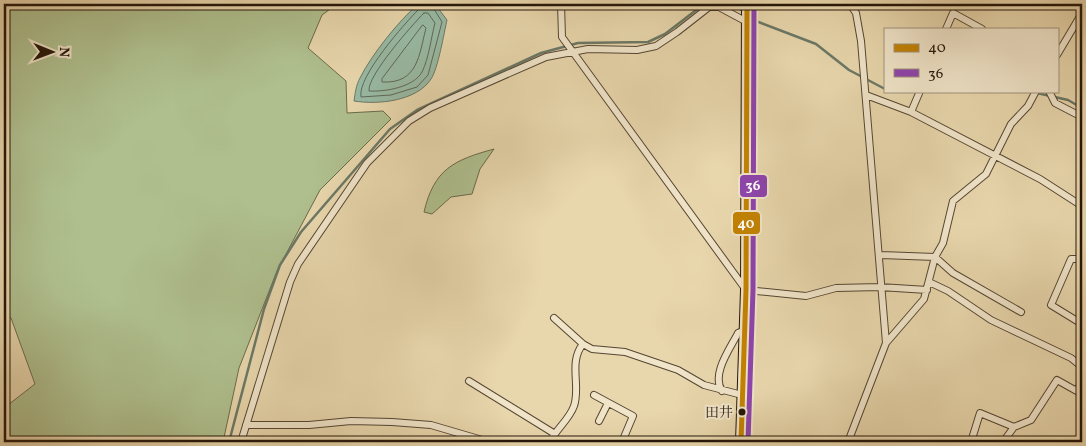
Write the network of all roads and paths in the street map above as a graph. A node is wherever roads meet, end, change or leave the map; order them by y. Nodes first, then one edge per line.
1 (561, 4) edge
2 (748, 4) edge
3 (850, 4) edge
4 (1082, 13) edge
5 (747, 22) junction
6 (946, 28) edge
7 (980, 28) edge
8 (574, 52) junction
9 (1058, 53) edge
10 (920, 92) edge
11 (1035, 92) edge
12 (1050, 92) edge
13 (866, 95) junction
14 (911, 112) junction
15 (1082, 117) edge
16 (996, 158) junction
17 (1082, 206) edge
18 (881, 255) junction
19 (1082, 255) edge
20 (935, 257) junction
21 (929, 282) junction
22 (880, 287) junction
23 (746, 290) junction
24 (927, 290) junction
25 (1021, 312) dead end
26 (554, 318) dead end
27 (1082, 324) edge
28 (745, 330) junction
29 (886, 343) junction
30 (583, 344) junction
31 (1082, 367) edge
32 (487, 380) dead end
33 (469, 381) dead end
34 (1082, 384) edge
35 (483, 388) junction
36 (1076, 390) junction
37 (722, 391) junction
38 (1082, 394) edge
39 (742, 395) junction
40 (594, 396) dead end
41 (608, 403) junction
42 (599, 421) dead end
43 (246, 425) junction
44 (1014, 427) junction
45 (555, 434) junction
46 (241, 442) edge
47 (489, 442) edge
48 (550, 442) edge
49 (622, 442) edge
50 (741, 442) edge
51 (848, 442) edge
52 (971, 442) edge
53 (1002, 442) edge

1 - 8 street
2 - 5 main road
3 - 13 street
4 - 9 street
5 - 8 street
5 - 23 main road
6 - 7 street
8 - 23 street
8 - 43 street
10 - 14 street
11 - 16 street
12 - 15 street
13 - 14 street
13 - 18 street
14 - 16 street
16 - 17 street
16 - 20 street
18 - 20 street
18 - 22 street
19 - 27 street
20 - 21 street
20 - 25 street
21 - 24 street
21 - 31 street
22 - 23 street
22 - 24 street
22 - 29 street
23 - 28 main road
24 - 29 street
26 - 30 street
28 - 37 street
28 - 39 main road
29 - 51 street
30 - 37 street
30 - 45 street
32 - 35 street
33 - 35 street
34 - 36 street
35 - 45 street
36 - 38 street
36 - 44 street
37 - 39 street
39 - 50 main road
40 - 41 street
41 - 42 street
41 - 49 street
43 - 46 street
43 - 47 street
44 - 52 street
44 - 53 street
45 - 48 street

